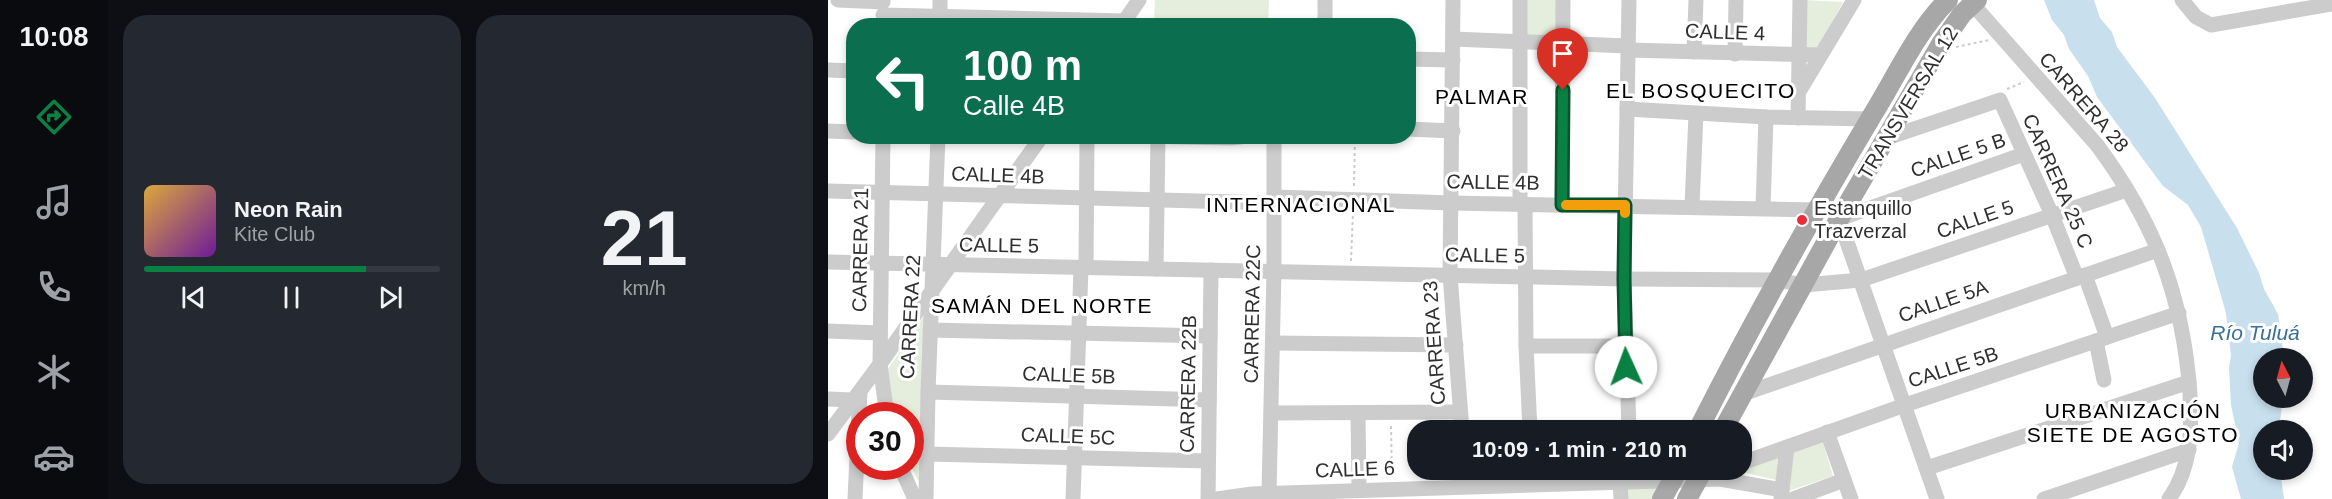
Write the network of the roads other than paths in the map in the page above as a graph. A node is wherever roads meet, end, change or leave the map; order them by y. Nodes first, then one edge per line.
1 (838, 0) edge
2 (940, 0) edge
3 (1139, 0) edge
4 (1325, 0) edge
5 (1453, 0) edge
6 (1520, 0) edge
7 (1563, 0) edge
8 (1629, 0) edge
9 (1696, 0) edge
10 (1736, 0) edge
11 (1800, 0) edge
12 (1854, 0) edge
13 (1948, 0) edge
14 (2182, 0) edge
15 (1973, 1) edge
16 (2332, 4) edge
17 (883, 11) edge
18 (923, 18) edge
19 (940, 18) edge
20 (1126, 18) edge
21 (1325, 18) edge
22 (1453, 39) junction
23 (1519, 42) junction
24 (1564, 44) junction
25 (1628, 48) junction
26 (1694, 52) junction
27 (1735, 54) junction
28 (1799, 55) junction
29 (1820, 55) junction
30 (1416, 59) edge
31 (1453, 60) junction
32 (828, 70) edge
33 (846, 71) edge
34 (1798, 92) junction
35 (1627, 109) junction
36 (1696, 114) junction
37 (1766, 117) junction
38 (1798, 118) junction
39 (1870, 119) junction
40 (1416, 129) edge
41 (828, 131) edge
42 (1453, 131) junction
43 (846, 132) edge
44 (1887, 138) junction
45 (883, 144) edge
46 (938, 144) edge
47 (1036, 144) edge
48 (1087, 144) edge
49 (1158, 144) edge
50 (1274, 144) edge
51 (2024, 154) junction
52 (2127, 190) junction
53 (828, 191) edge
54 (883, 192) junction
55 (937, 194) junction
56 (1000, 196) junction
57 (1086, 198) junction
58 (1157, 200) junction
59 (1275, 200) junction
60 (1452, 203) junction
61 (1522, 204) junction
62 (1562, 205) junction
63 (1625, 205) junction
64 (1692, 206) junction
65 (1763, 208) junction
66 (1818, 210) junction
67 (2052, 215) junction
68 (1839, 219) junction
69 (2158, 250) junction
70 (828, 262) edge
71 (881, 264) junction
72 (934, 265) junction
73 (951, 265) junction
74 (1083, 268) junction
75 (1156, 269) junction
76 (1211, 270) junction
77 (1274, 271) junction
78 (1450, 275) junction
79 (1524, 276) junction
80 (2081, 276) junction
81 (1624, 279) junction
82 (1778, 280) junction
83 (1861, 280) junction
84 (1804, 285) junction
85 (933, 288) junction
86 (2179, 313) junction
87 (930, 330) junction
88 (828, 331) edge
89 (880, 333) junction
90 (1080, 333) junction
91 (1210, 336) junction
92 (2102, 339) junction
93 (1273, 343) junction
94 (1884, 344) junction
95 (1456, 345) junction
96 (1526, 346) junction
97 (1625, 346) junction
98 (880, 364) junction
99 (2104, 380) dead end
100 (2189, 382) junction
101 (928, 392) junction
102 (1743, 394) junction
103 (856, 396) junction
104 (1078, 396) junction
105 (828, 399) edge
106 (1209, 400) junction
107 (885, 402) edge
108 (1905, 405) junction
109 (1272, 412) junction
110 (1460, 412) junction
111 (1358, 414) junction
112 (1461, 420) edge
113 (1530, 420) edge
114 (1629, 420) edge
115 (1703, 420) edge
116 (1729, 420) edge
117 (1827, 432) junction
118 (828, 434) edge
119 (1787, 447) junction
120 (2189, 450) junction
121 (927, 454) junction
122 (1076, 457) junction
123 (1752, 459) edge
124 (1208, 461) junction
125 (1927, 468) junction
126 (906, 480) edge
127 (1467, 480) edge
128 (1526, 480) edge
129 (1627, 480) edge
130 (1673, 480) edge
131 (1698, 480) edge
132 (1741, 480) edge
133 (1844, 480) junction
134 (1467, 486) junction
135 (1499, 492) edge
136 (1269, 493) junction
137 (1362, 493) edge
138 (1785, 496) edge
139 (1244, 497) edge
140 (855, 499) edge
141 (915, 499) edge
142 (926, 499) edge
143 (1074, 499) edge
144 (1208, 499) edge
145 (1217, 499) edge
146 (1621, 499) edge
147 (1662, 499) edge
148 (1687, 499) edge
149 (1851, 499) edge
150 (1937, 499) edge
151 (2044, 499) edge
152 (2169, 499) edge

1 - 17 street
2 - 19 street
3 - 20 street
4 - 21 street
5 - 22 street, CARRERA 23
6 - 23 street
7 - 24 street
8 - 25 street
9 - 26 street
10 - 27 street
11 - 28 street
12 - 29 street
13 - 39 main road, TRANSVERSAL 12
14 - 16 street
15 - 44 main road, TRANSVERSAL 12
15 - 52 street, CARRERA 28
17 - 18 street
22 - 23 street, CALLE 4
22 - 31 street, CARRERA 23
23 - 24 street, CALLE 4
23 - 61 street
24 - 25 street, CALLE 4
24 - 62 street
25 - 26 street, CALLE 4
25 - 35 street
26 - 27 street, CALLE 4
27 - 28 street, CALLE 4
28 - 29 street, CALLE 4
28 - 34 street
29 - 34 street
30 - 31 street
31 - 42 street, CARRERA 23
32 - 33 street
34 - 38 street
35 - 36 street
35 - 63 street
36 - 37 street
36 - 64 street
37 - 38 street
37 - 65 street
38 - 39 street
39 - 66 main road, TRANSVERSAL 12
40 - 42 street
41 - 43 street
42 - 60 street, CARRERA 23
44 - 51 street, CARRERA 25 C
44 - 68 main road, TRANSVERSAL 12
45 - 54 street, CARRERA 21
46 - 55 street, CARRERA 22
47 - 56 street
48 - 57 street
49 - 58 street
50 - 59 street, CARRERA 22C
51 - 67 street, CARRERA 25 C
51 - 68 street, CALLE 5 B
52 - 67 street, CALLE 5
52 - 69 street, CARRERA 28
53 - 54 street, CALLE 4B
54 - 55 street, CALLE 4B
54 - 71 street, CARRERA 21
55 - 56 street, CALLE 4B
55 - 72 street, CARRERA 22
56 - 57 street, CALLE 4B
56 - 73 street
57 - 58 street, CALLE 4B
57 - 74 street
58 - 59 street, CALLE 4B
58 - 75 street
59 - 60 street, CALLE 4B
59 - 77 street, CARRERA 22C
60 - 61 street, CALLE 4B
60 - 78 street, CARRERA 23
61 - 62 street, CALLE 4B
61 - 79 street
62 - 63 street, CALLE 4B
63 - 64 street, CALLE 4B
63 - 81 street
64 - 65 street, CALLE 4B
65 - 66 street, CALLE 4B
66 - 82 main road, TRANSVERSAL 12
67 - 80 street, CARRERA 25 C
67 - 83 street, CALLE 5
68 - 83 street
68 - 84 main road, TRANSVERSAL 12
69 - 80 street, CALLE 5A
69 - 86 street, CARRERA 28
70 - 71 street, CALLE 5
71 - 72 street, CALLE 5
71 - 89 street, CARRERA 21
72 - 73 street, CALLE 5
72 - 85 street, CARRERA 22
73 - 74 street, CALLE 5
73 - 85 street
74 - 75 street, CALLE 5
74 - 90 street
75 - 76 street, CALLE 5
76 - 77 street, CALLE 5
76 - 91 street, CARRERA 22B
77 - 78 street, CALLE 5
77 - 93 street, CARRERA 22C
78 - 79 street, CALLE 5
78 - 95 street, CARRERA 23
79 - 81 street, CALLE 5
79 - 96 street
80 - 92 street, CARRERA 25 C
80 - 94 street, CALLE 5A
81 - 82 street, CALLE 5
81 - 97 street
82 - 84 street, CALLE 5
82 - 115 main road, TRANSVERSAL 12
83 - 84 street, CALLE 5
83 - 94 street
84 - 102 main road, TRANSVERSAL 12
85 - 87 street, CARRERA 22
85 - 98 street
86 - 92 street, CALLE 5B
86 - 100 street, CARRERA 28
87 - 90 street
87 - 101 street, CARRERA 22
88 - 89 street
89 - 98 street, CARRERA 21
90 - 91 street
90 - 104 street
91 - 106 street, CARRERA 22B
92 - 99 street, CARRERA 25 C
92 - 108 street, CALLE 5B
93 - 95 street
93 - 109 street, CARRERA 22C
94 - 102 street, CALLE 5A
94 - 108 street
95 - 110 street, CARRERA 23
96 - 97 street
96 - 113 street
97 - 114 street
98 - 103 street
98 - 107 street, CARRERA 21
100 - 120 street, CARRERA 28
100 - 125 street
101 - 104 street, CALLE 5B
101 - 121 street, CARRERA 22
102 - 116 main road, TRANSVERSAL 12
103 - 105 street
103 - 118 street
103 - 140 street
104 - 106 street, CALLE 5B
104 - 122 street
106 - 124 street, CARRERA 22B
108 - 117 street, CALLE 5B
108 - 125 street
109 - 111 street
109 - 136 street, CARRERA 22C
110 - 111 street
110 - 112 street, CARRERA 23
111 - 137 street
117 - 119 street, CALLE 5B
117 - 133 street
119 - 123 street, CALLE 5B
119 - 138 street
120 - 151 street
120 - 152 street, CARRERA 28
121 - 122 street, CALLE 5C
121 - 142 street, CARRERA 22
122 - 124 street, CALLE 5C
122 - 143 street
124 - 144 street, CARRERA 22B
125 - 150 street
126 - 141 street
127 - 134 street
128 - 135 street, CALLE 6
129 - 146 street
130 - 147 main road
131 - 148 main road
132 - 138 street, CALLE 6
133 - 138 street
133 - 149 street
134 - 135 street, CALLE 6
134 - 137 street, CALLE 6
136 - 137 street, CALLE 6
136 - 139 street, CALLE 6
139 - 145 street, CALLE 6

